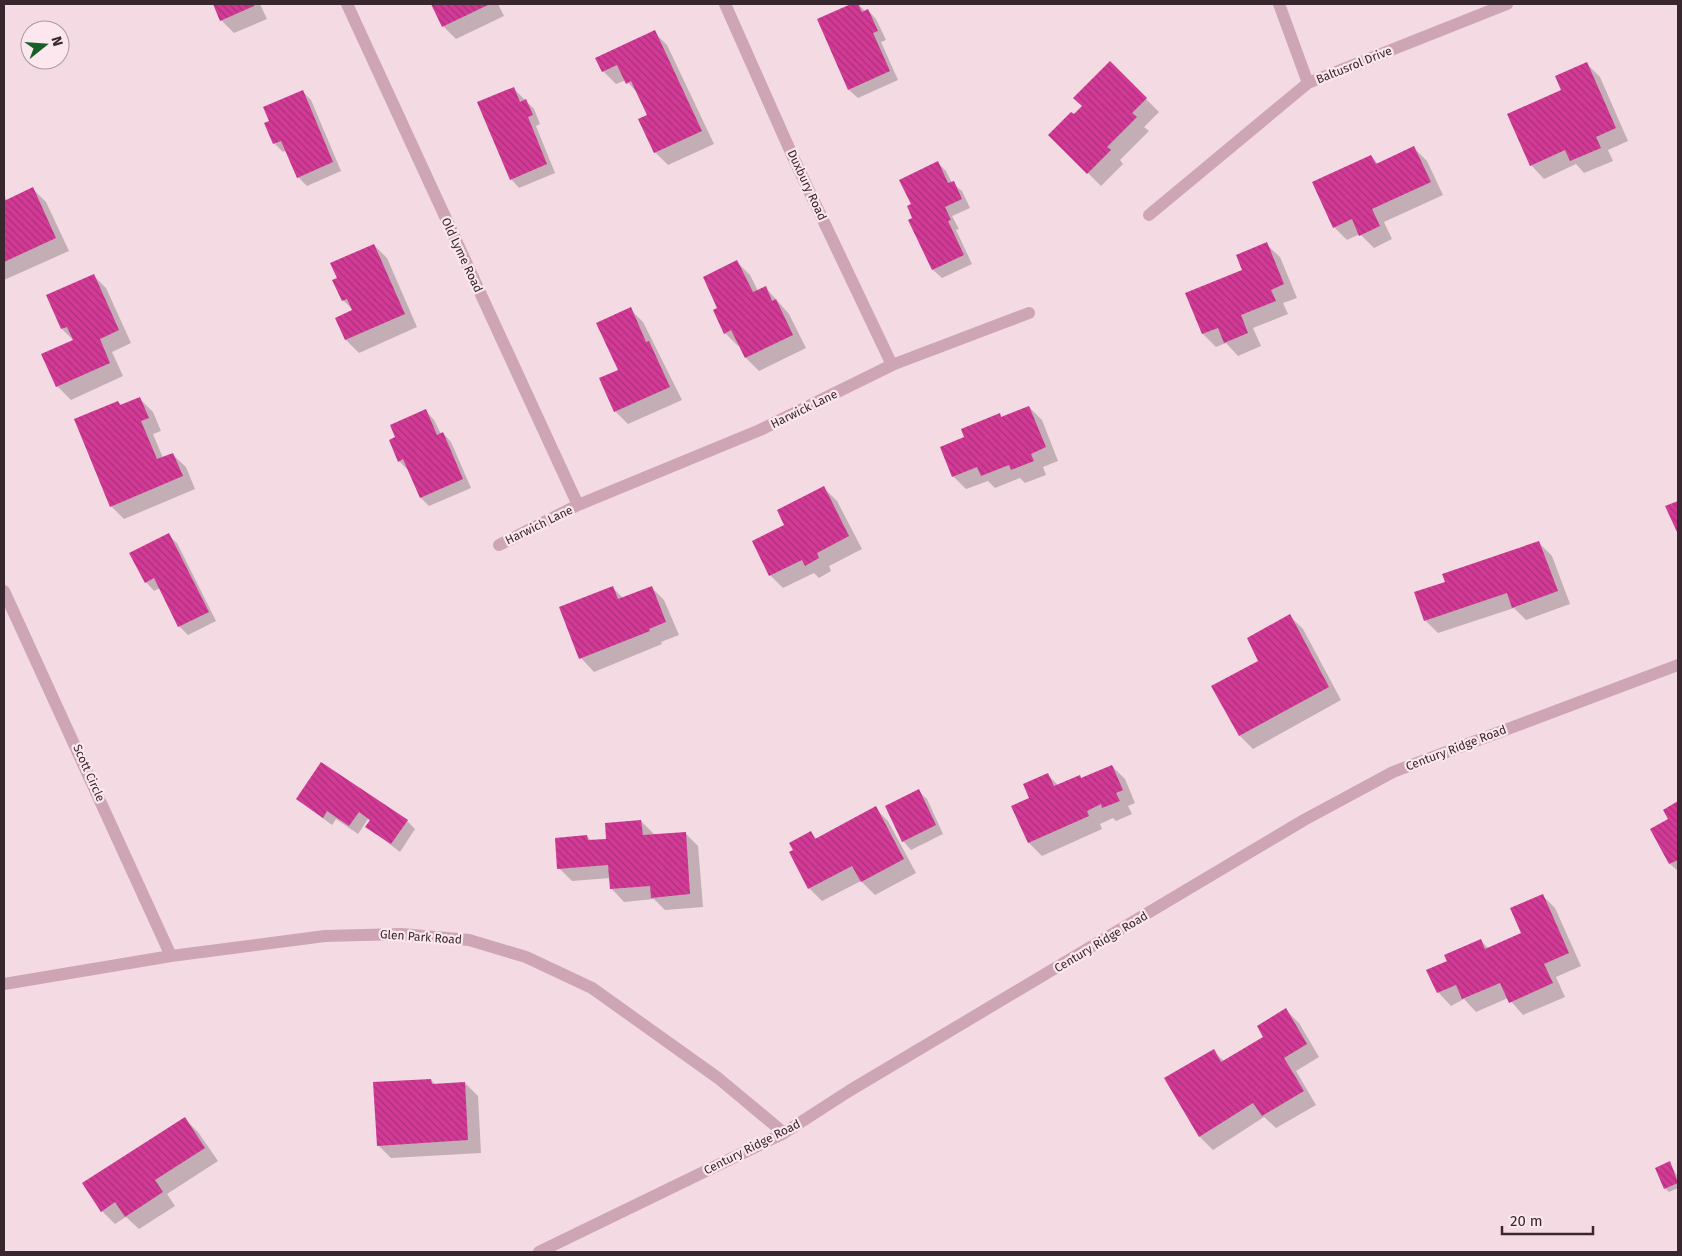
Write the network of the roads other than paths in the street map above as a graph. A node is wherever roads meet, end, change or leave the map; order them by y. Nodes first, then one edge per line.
1 (346, 4) edge
2 (725, 4) edge
3 (1279, 4) edge
4 (1507, 4) edge
5 (1308, 83) junction
6 (1149, 214) dead end
7 (1029, 313) dead end
8 (892, 366) junction
9 (578, 505) junction
10 (499, 544) dead end
11 (4, 591) edge
12 (1678, 665) edge
13 (171, 956) junction
14 (4, 984) edge
15 (784, 1133) junction
16 (539, 1252) edge

1 - 9 street, Old Lyme Road
2 - 8 street, Duxbury Road
3 - 5 street
4 - 5 street, Baltusrol Drive
5 - 6 street, Baltusrol Drive
7 - 8 street, Harwick Lane
8 - 9 street, Harwick Lane
9 - 10 street, Harwich Lane
11 - 13 street, Scott Circle
12 - 15 street, Century Ridge Road
13 - 14 street, Glen Park Road
13 - 15 street, Glen Park Road
15 - 16 street, Century Ridge Road

